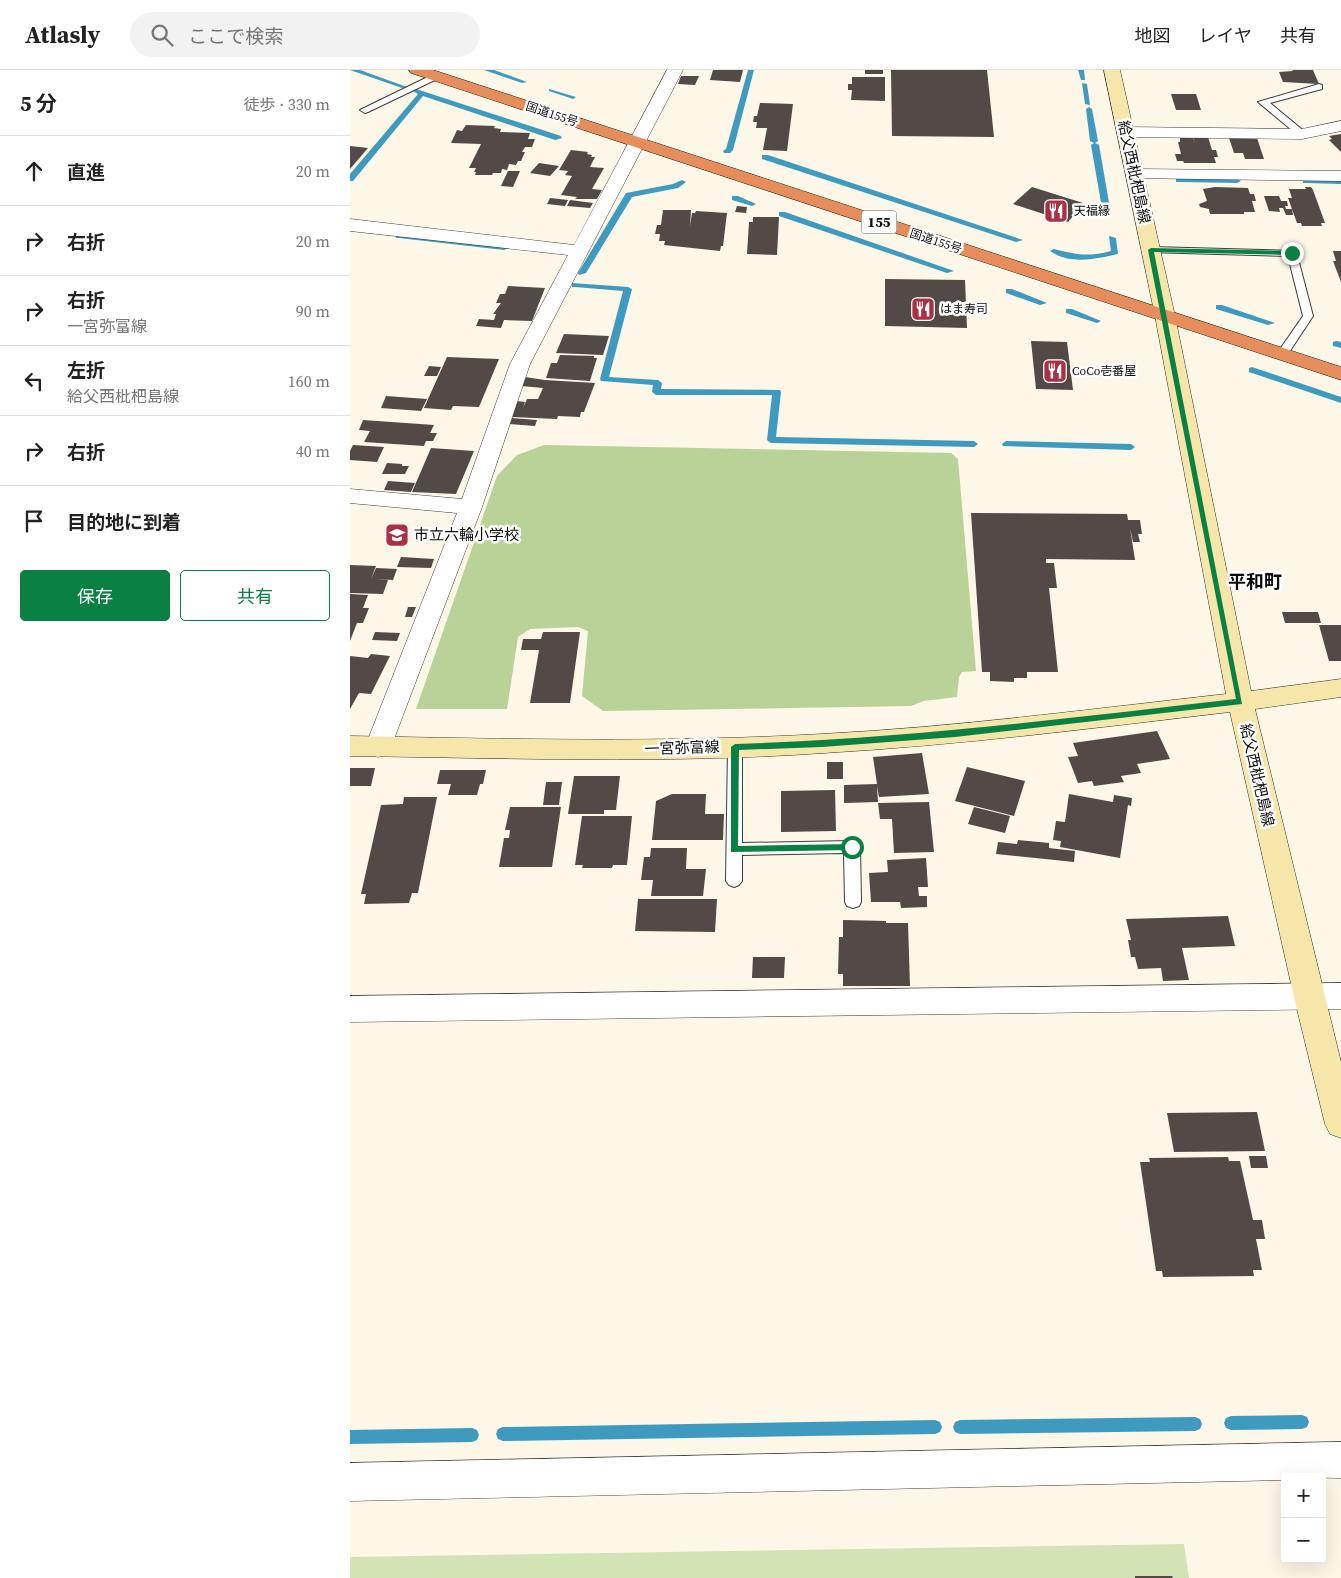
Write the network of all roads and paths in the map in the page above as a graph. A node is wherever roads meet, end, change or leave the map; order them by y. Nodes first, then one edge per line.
1 (417, 70) edge
2 (674, 70) edge
3 (1112, 70) edge
4 (436, 76) junction
5 (1319, 87) dead end
6 (365, 110) dead end
7 (1341, 126) edge
8 (1126, 132) junction
9 (1302, 134) junction
10 (638, 142) junction
11 (1135, 174) junction
12 (1341, 176) edge
13 (350, 225) edge
14 (1151, 250) junction
15 (580, 251) junction
16 (1165, 316) junction
17 (1282, 354) junction
18 (1341, 374) edge
19 (350, 496) edge
20 (470, 507) junction
21 (1341, 688) edge
22 (1240, 702) junction
23 (350, 746) edge
24 (378, 747) junction
25 (735, 747) junction
26 (734, 849) junction
27 (734, 881) dead end
28 (853, 902) dead end
29 (1309, 996) junction
30 (1341, 996) edge
31 (350, 1009) edge
32 (1341, 1124) edge
33 (1341, 1460) edge
34 (350, 1482) edge

1 - 4 highway, 国道155号 / 155
2 - 10 street
3 - 8 main road, 給父西枇杷島線
4 - 6 lane
4 - 10 highway, 国道155号 / 155
5 - 9 lane
7 - 9 street
8 - 9 street
8 - 11 main road, 給父西枇杷島線
10 - 15 street
10 - 16 highway, 国道155号 / 155
11 - 12 street
11 - 14 main road, 給父西枇杷島線
13 - 15 street
14 - 16 main road, 給父西枇杷島線
14 - 17 lane
15 - 20 street
16 - 17 highway, 国道155号 / 155
16 - 22 main road, 給父西枇杷島線
17 - 18 highway, 国道155号 / 155
19 - 20 street
20 - 24 street
21 - 22 main road, 一宮弥富線
22 - 25 main road, 一宮弥富線
22 - 29 main road, 給父西枇杷島線
23 - 24 main road, 一宮弥富線
24 - 25 main road, 一宮弥富線
25 - 26 lane
26 - 27 lane
26 - 28 lane
29 - 30 street
29 - 31 street
29 - 32 main road, 給父西枇杷島線
33 - 34 street

